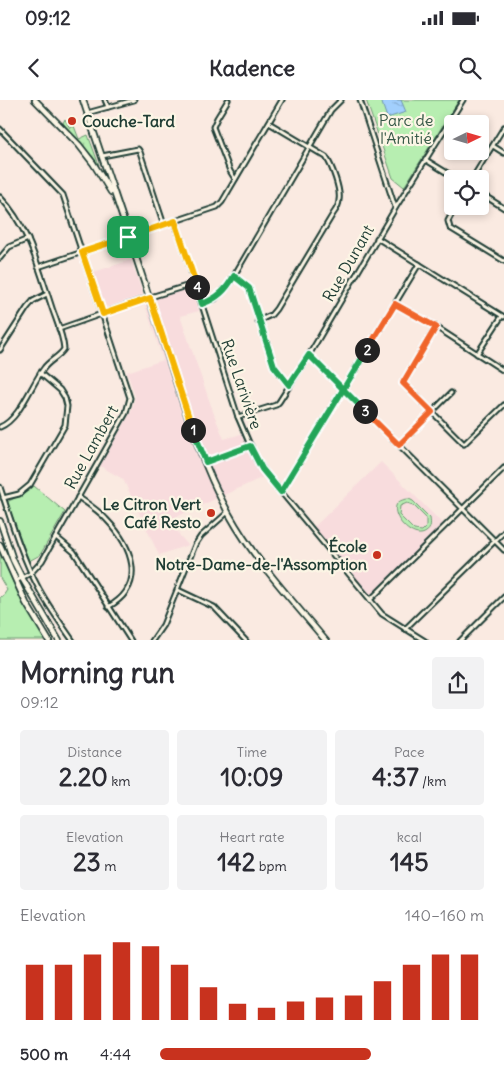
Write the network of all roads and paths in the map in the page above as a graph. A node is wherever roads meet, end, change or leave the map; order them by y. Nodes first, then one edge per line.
1 (35, 100) edge
2 (83, 100) edge
3 (105, 100) edge
4 (134, 100) edge
5 (228, 100) edge
6 (282, 100) edge
7 (341, 100) edge
8 (360, 100) edge
9 (464, 100) edge
10 (108, 107) junction
11 (87, 113) junction
12 (269, 123) junction
13 (504, 127) edge
14 (0, 129) edge
15 (309, 146) junction
16 (492, 146) junction
17 (504, 153) edge
18 (101, 156) junction
19 (426, 160) junction
20 (477, 170) edge
21 (444, 171) edge
22 (235, 179) junction
23 (0, 197) edge
24 (115, 197) junction
25 (489, 199) edge
26 (396, 207) junction
27 (504, 208) edge
28 (451, 215) edge
29 (175, 221) junction
30 (164, 225) junction
31 (128, 237) junction
32 (377, 238) junction
33 (28, 239) junction
34 (82, 252) junction
35 (0, 258) edge
36 (504, 261) edge
37 (419, 264) junction
38 (38, 267) junction
39 (234, 276) junction
40 (196, 283) junction
41 (47, 294) junction
42 (150, 298) junction
43 (202, 304) junction
44 (395, 304) junction
45 (103, 314) junction
46 (503, 317) edge
47 (258, 321) junction
48 (436, 327) junction
49 (59, 330) junction
50 (0, 350) edge
51 (477, 354) junction
52 (309, 355) junction
53 (504, 371) edge
54 (40, 373) junction
55 (289, 385) junction
56 (344, 389) junction
57 (451, 393) dead end
58 (504, 405) edge
59 (432, 412) junction
60 (238, 417) junction
61 (0, 427) edge
62 (399, 445) junction
63 (250, 446) junction
64 (206, 462) junction
65 (504, 468) edge
66 (0, 487) edge
67 (281, 492) junction
68 (78, 497) junction
69 (3, 498) junction
70 (462, 508) junction
71 (228, 512) junction
72 (0, 521) edge
73 (504, 532) edge
74 (56, 537) junction
75 (495, 541) junction
76 (0, 545) edge
77 (504, 550) edge
78 (31, 572) junction
79 (22, 578) junction
80 (16, 582) junction
81 (178, 590) junction
82 (504, 597) edge
83 (370, 600) junction
84 (108, 606) junction
85 (405, 629) junction
86 (420, 637) junction
87 (49, 640) edge
88 (59, 640) edge
89 (73, 640) edge
90 (131, 640) edge
91 (152, 640) edge
92 (246, 640) edge
93 (326, 640) edge
94 (416, 640) edge
95 (425, 640) edge
96 (460, 640) edge

1 - 24 street
2 - 11 street
3 - 10 street
4 - 10 street
5 - 22 street
6 - 12 street
7 - 15 street
8 - 26 street
9 - 19 street, Rue Dunant
10 - 11 street
11 - 18 street
12 - 15 street
12 - 22 street
13 - 16 street
14 - 34 street, Rue Lambert
15 - 39 street
15 - 47 street
16 - 17 street
16 - 20 street
18 - 24 street
18 - 30 street
19 - 21 street
19 - 26 street, Rue Dunant
22 - 29 street
23 - 33 street
24 - 31 street
25 - 27 street
26 - 32 street, Rue Dunant
28 - 36 street
29 - 30 street
29 - 40 street, Rue Larivière
30 - 31 street
31 - 34 street
31 - 42 street
32 - 37 street
32 - 52 street, Rue Dunant
33 - 35 street
33 - 38 street
34 - 38 street
34 - 45 street, Rue Lambert
37 - 44 street
37 - 46 street
38 - 41 street
39 - 43 street
39 - 47 street
40 - 42 street
40 - 43 street, Rue Larivière
41 - 49 street
41 - 50 street
42 - 45 street
42 - 64 street
43 - 60 street, Rue Larivière
44 - 48 street
44 - 56 street
45 - 49 street
45 - 68 street, Rue Lambert
46 - 51 street
47 - 55 street
48 - 51 street
48 - 59 street
49 - 54 street
51 - 53 street
52 - 55 street, Rue Dunant
52 - 56 street
54 - 61 street
54 - 69 street
55 - 60 street, Rue Dunant
56 - 62 street
56 - 67 street
57 - 59 street
58 - 59 street
59 - 62 street
60 - 63 street, Rue Larivière
62 - 70 street
63 - 64 street
63 - 67 street, Rue Larivière
64 - 71 street
65 - 70 street
66 - 69 street
67 - 83 street, Rue Larivière
68 - 74 street, Rue Lambert
68 - 84 street
69 - 78 street
70 - 75 street
70 - 83 street
71 - 81 street
71 - 93 street
72 - 79 street
73 - 75 street
74 - 78 street, Rue Lambert
74 - 84 street
75 - 77 street
75 - 85 street
76 - 80 street
78 - 79 street, Rue Lambert
78 - 89 street
79 - 80 street, Rue Lambert
79 - 88 street
80 - 87 street
81 - 91 street
81 - 92 street
82 - 96 street
83 - 85 street, Rue Larivière
84 - 90 street
85 - 86 street, Rue Larivière
86 - 94 street
86 - 95 street, Rue Larivière

